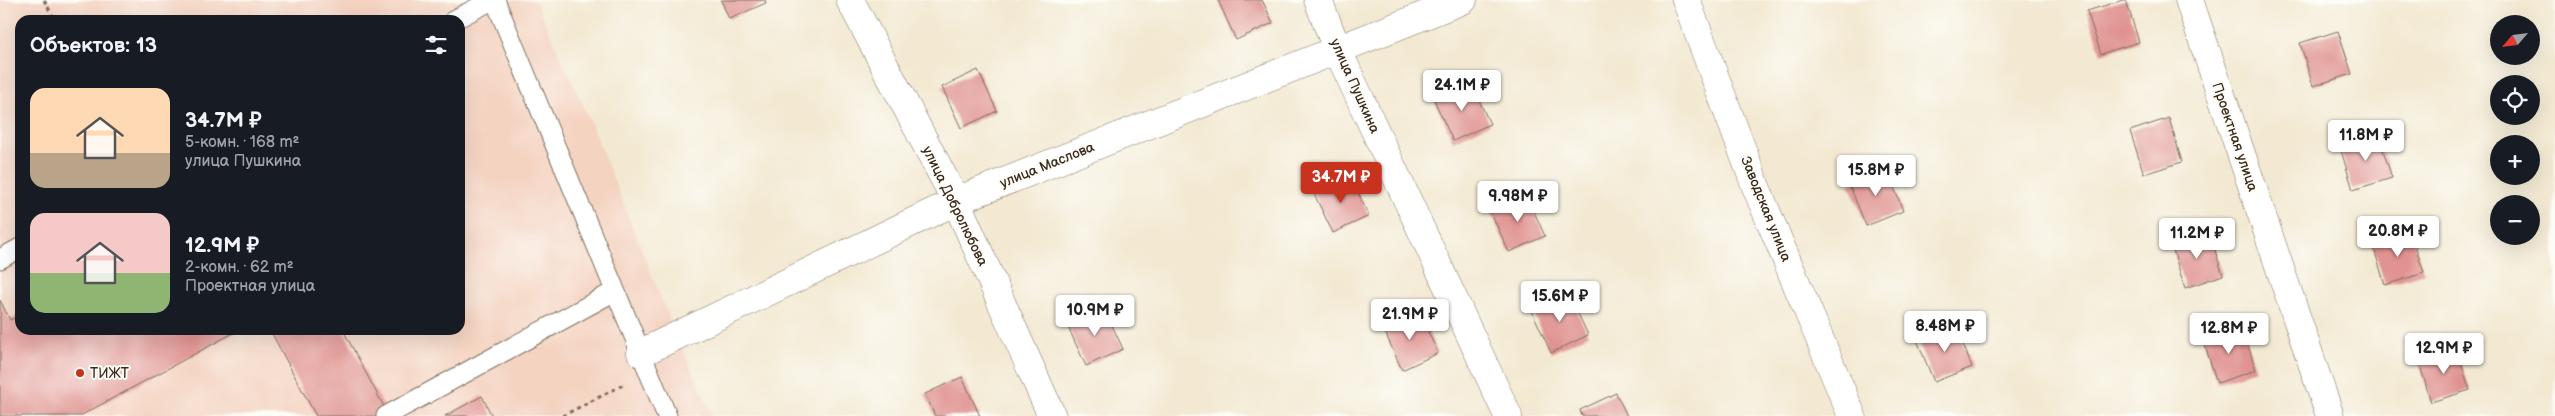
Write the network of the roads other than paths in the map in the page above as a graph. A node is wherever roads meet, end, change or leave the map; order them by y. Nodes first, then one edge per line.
1 (494, 0) edge
2 (850, 0) edge
3 (1318, 0) edge
4 (1463, 0) edge
5 (1686, 0) edge
6 (2189, 0) edge
7 (464, 15) edge
8 (1337, 49) junction
9 (956, 201) junction
10 (15, 251) edge
11 (0, 259) edge
12 (615, 291) junction
13 (644, 362) junction
14 (386, 416) edge
15 (667, 416) edge
16 (1052, 416) edge
17 (1508, 416) edge
18 (1852, 416) edge
19 (2330, 416) edge

1 - 7 lane
1 - 12 lane
2 - 9 street, улица Добролюбова
3 - 8 street, улица Пушкина
4 - 8 street, улица Маслова
5 - 18 street, Заводская улица
6 - 19 street, Проектная улица
8 - 9 street, улица Маслова
8 - 17 street, улица Пушкина
9 - 13 street, улица Маслова
9 - 16 street, улица Добролюбова
10 - 11 lane
12 - 13 lane
12 - 14 lane
13 - 15 lane

